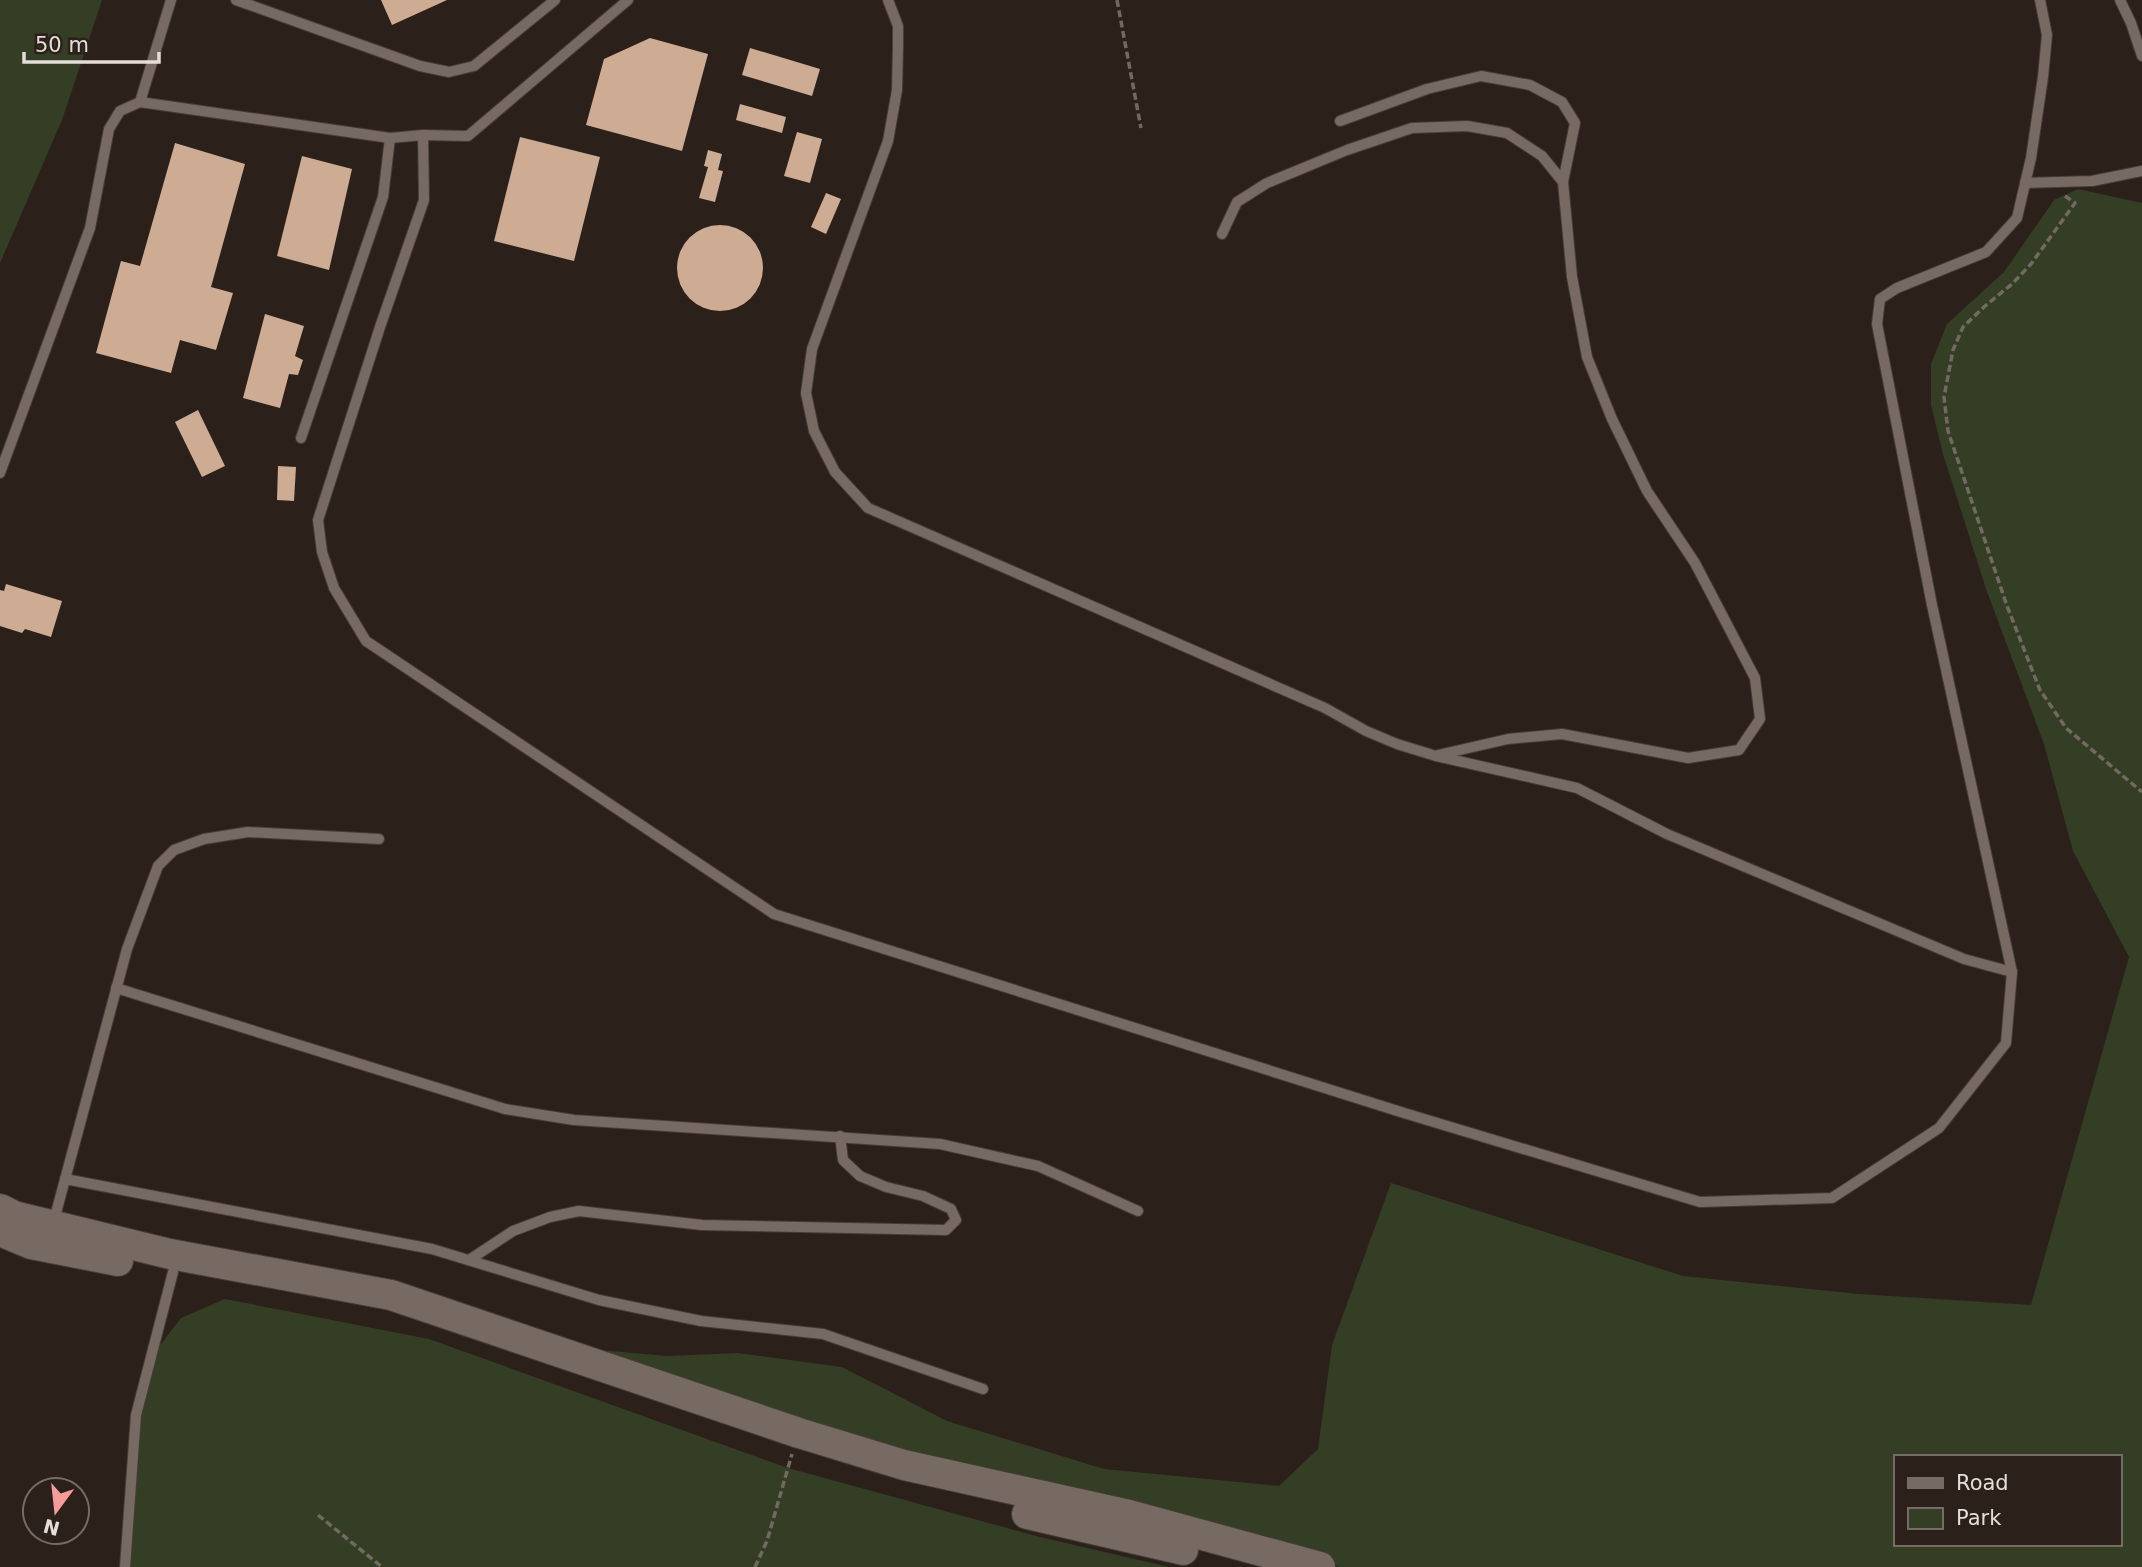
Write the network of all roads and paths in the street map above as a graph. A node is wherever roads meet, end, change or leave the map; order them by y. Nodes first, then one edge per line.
1 (171, 0) edge
2 (236, 0) edge
3 (555, 0) edge
4 (628, 0) edge
5 (888, 0) edge
6 (1117, 0) edge
7 (2040, 0) edge
8 (2120, 0) edge
9 (2142, 56) edge
10 (140, 102) junction
11 (1340, 121) dead end
12 (1141, 128) dead end
13 (423, 135) junction
14 (390, 138) junction
15 (2141, 173) edge
16 (1563, 182) junction
17 (2025, 183) junction
18 (2048, 183) junction
19 (1222, 234) dead end
20 (301, 438) dead end
21 (0, 473) edge
22 (1436, 756) junction
23 (2142, 792) edge
24 (379, 839) dead end
25 (2012, 972) junction
26 (116, 988) junction
27 (841, 1136) junction
28 (65, 1179) junction
29 (0, 1209) edge
30 (1138, 1211) dead end
31 (0, 1231) edge
32 (50, 1236) junction
33 (469, 1260) junction
34 (173, 1272) junction
35 (983, 1389) dead end
36 (792, 1452) junction
37 (318, 1515) dead end
38 (125, 1567) edge
39 (382, 1567) edge
40 (755, 1567) edge
41 (1248, 1567) edge
42 (1320, 1567) edge

1 - 10 lane
2 - 3 lane
4 - 13 lane
5 - 22 lane
6 - 12 path
7 - 17 lane
8 - 9 lane
10 - 14 lane
10 - 21 lane
11 - 16 lane
13 - 14 lane
13 - 25 lane
14 - 20 lane
15 - 18 lane
16 - 19 lane
16 - 22 lane
17 - 18 lane
17 - 25 lane
18 - 23 path
22 - 25 lane
24 - 26 lane
26 - 27 lane
26 - 28 lane
27 - 30 lane
27 - 33 lane
28 - 32 lane
28 - 33 lane
29 - 32 main road
31 - 32 main road
32 - 34 main road
32 - 42 main road
33 - 35 lane
34 - 36 main road
34 - 38 lane
36 - 40 path
36 - 41 main road
37 - 39 path

